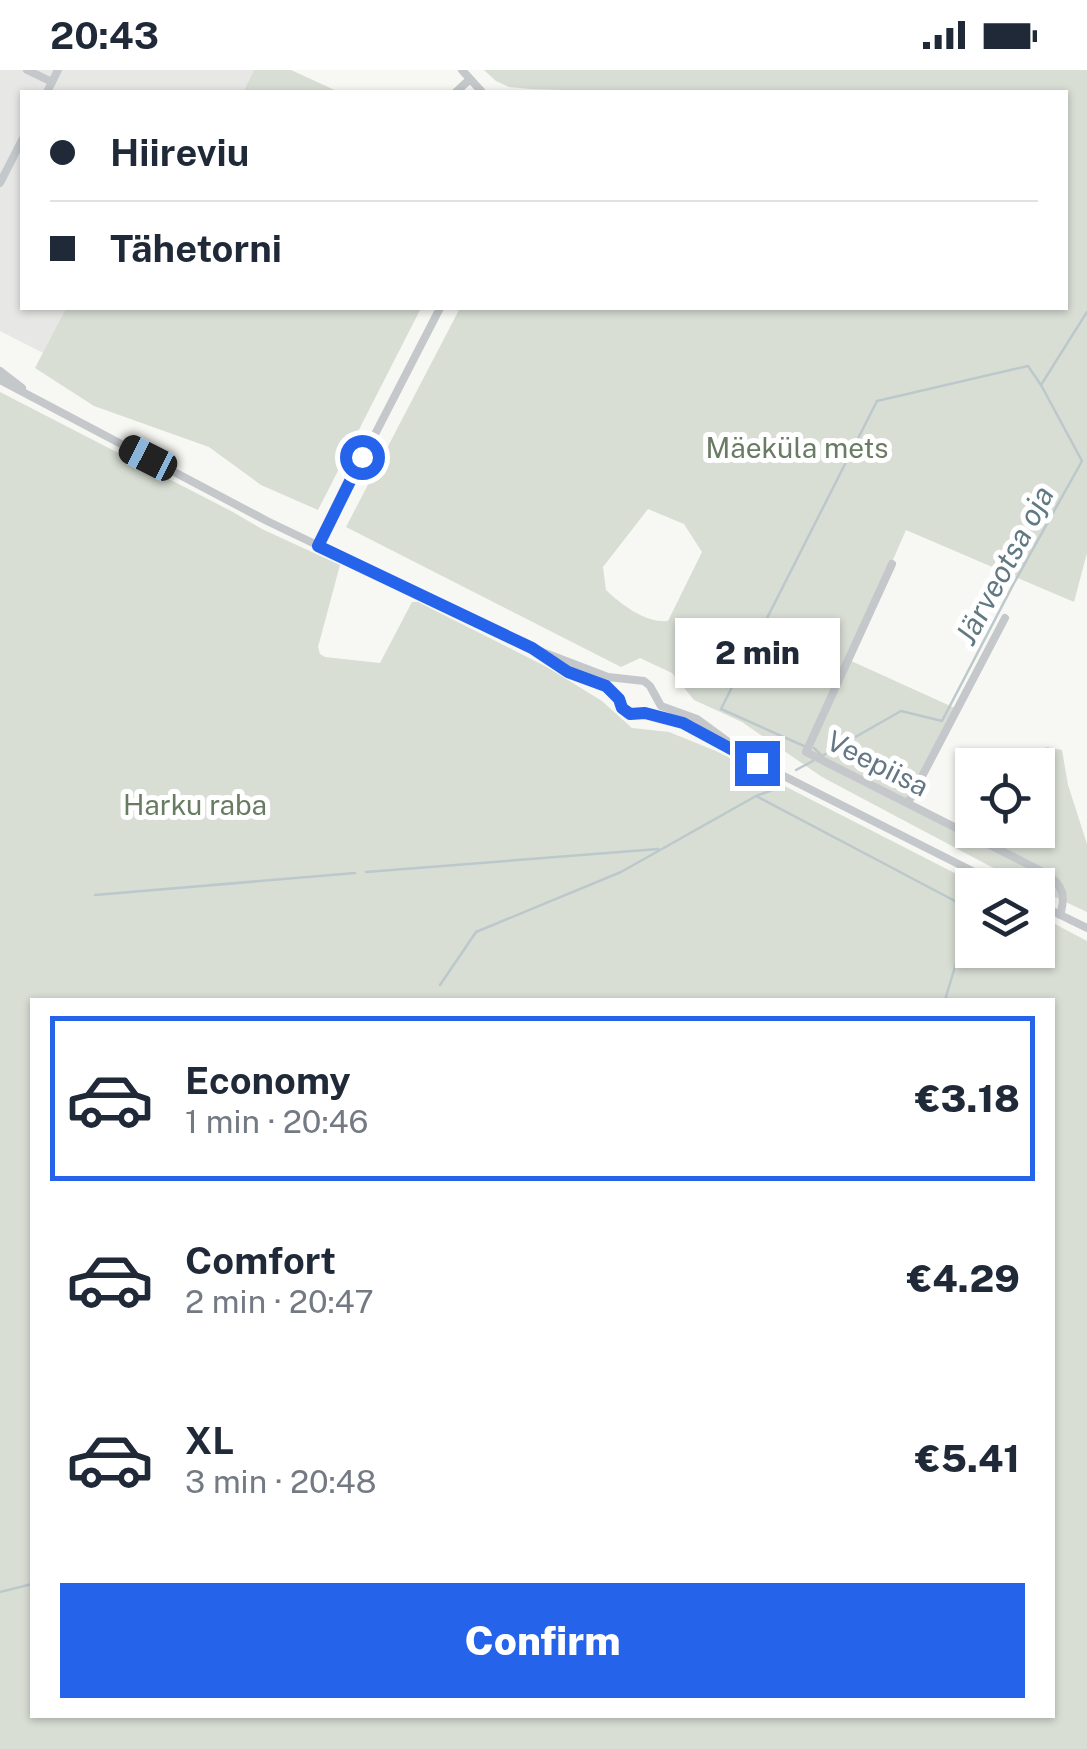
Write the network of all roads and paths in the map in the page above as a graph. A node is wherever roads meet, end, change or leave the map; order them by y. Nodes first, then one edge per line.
1 (27, 70) edge
2 (58, 70) edge
3 (462, 70) edge
4 (468, 80) junction
5 (52, 82) junction
6 (48, 90) edge
7 (458, 90) edge
8 (480, 90) edge
9 (20, 144) edge
10 (0, 183) edge
11 (439, 310) edge
12 (0, 371) edge
13 (0, 380) edge
14 (30, 394) junction
15 (318, 546) junction
16 (892, 564) dead end
17 (1005, 618) dead end
18 (532, 648) junction
19 (632, 680) junction
20 (654, 696) junction
21 (619, 699) junction
22 (645, 713) junction
23 (757, 763) junction
24 (908, 803) junction
25 (966, 868) edge
26 (1055, 912) edge
27 (1060, 915) junction
28 (1087, 928) edge

1 - 5 street
2 - 5 street
3 - 4 street
4 - 7 street
4 - 8 street
5 - 6 street
9 - 10 street
11 - 15 street
12 - 14 street
13 - 14 street
14 - 15 street
15 - 18 street
16 - 24 street, Veepiisa
17 - 24 street
18 - 19 street
18 - 21 street
19 - 20 street
19 - 21 street
20 - 22 street
20 - 23 street
21 - 22 street
22 - 23 street
23 - 25 street
24 - 27 street, Veepiisa
26 - 27 street
27 - 28 street

